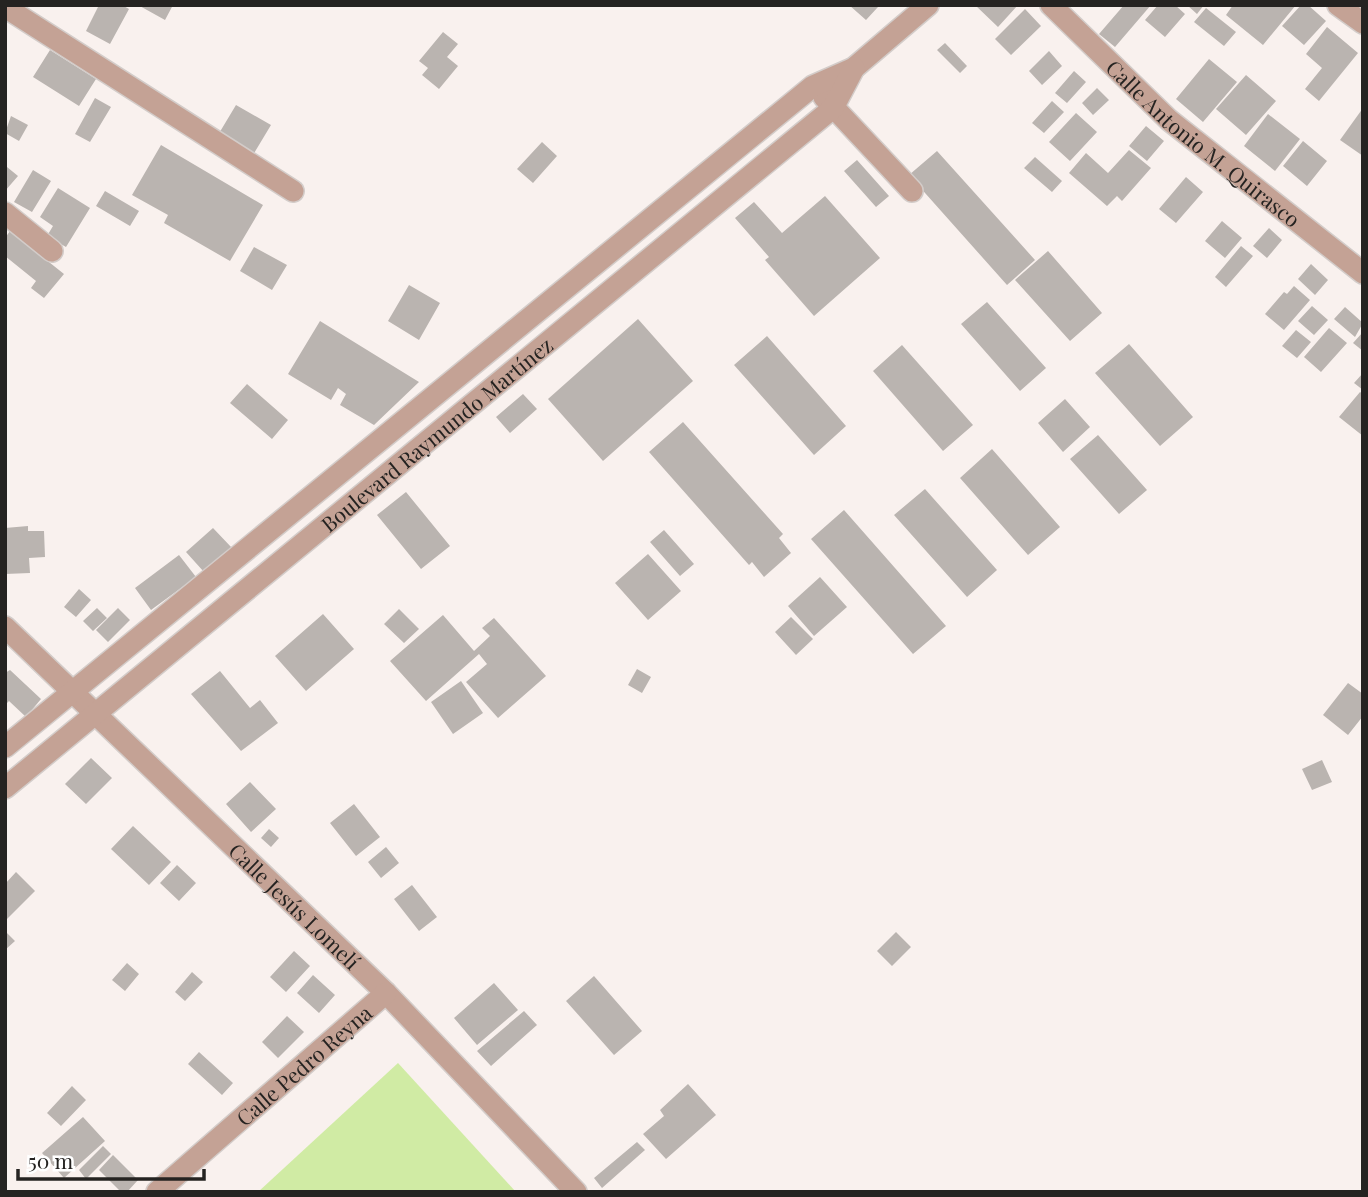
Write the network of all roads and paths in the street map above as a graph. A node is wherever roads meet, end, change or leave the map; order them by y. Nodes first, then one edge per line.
1 (928, 5) edge
2 (1051, 5) edge
3 (1338, 5) edge
4 (5, 8) edge
5 (1363, 23) edge
6 (854, 68) junction
7 (813, 86) junction
8 (834, 108) junction
9 (293, 191) dead end
10 (912, 191) dead end
11 (5, 213) edge
12 (52, 251) dead end
13 (1363, 273) edge
14 (423, 404) junction
15 (444, 429) junction
16 (5, 627) edge
17 (71, 692) junction
18 (95, 716) junction
19 (5, 747) edge
20 (5, 788) edge
21 (386, 993) junction
22 (157, 1192) edge
23 (576, 1192) edge

1 - 6 street, Boulevard Raymundo Martínez
2 - 13 street, Calle Antonio M. Quirasco
3 - 5 street
4 - 9 street
6 - 7 street, Boulevard Raymundo Martínez
6 - 8 street, Boulevard Raymundo Martínez
7 - 8 street
7 - 14 street, Boulevard Raymundo Martínez
8 - 10 street
8 - 15 street, Boulevard Raymundo Martínez
11 - 12 street
14 - 15 street
14 - 17 street, Boulevard Raymundo Martínez
15 - 18 street, Boulevard Raymundo Martínez
16 - 17 street, Calle Jesús Lomelí
17 - 18 street, Calle Jesús Lomelí
17 - 19 street, Boulevard Raymundo Martínez
18 - 20 street, Boulevard Raymundo Martínez
18 - 21 street, Calle Jesús Lomelí
21 - 22 street, Calle Pedro Reyna
21 - 23 street, Calle Jesús Lomelí

